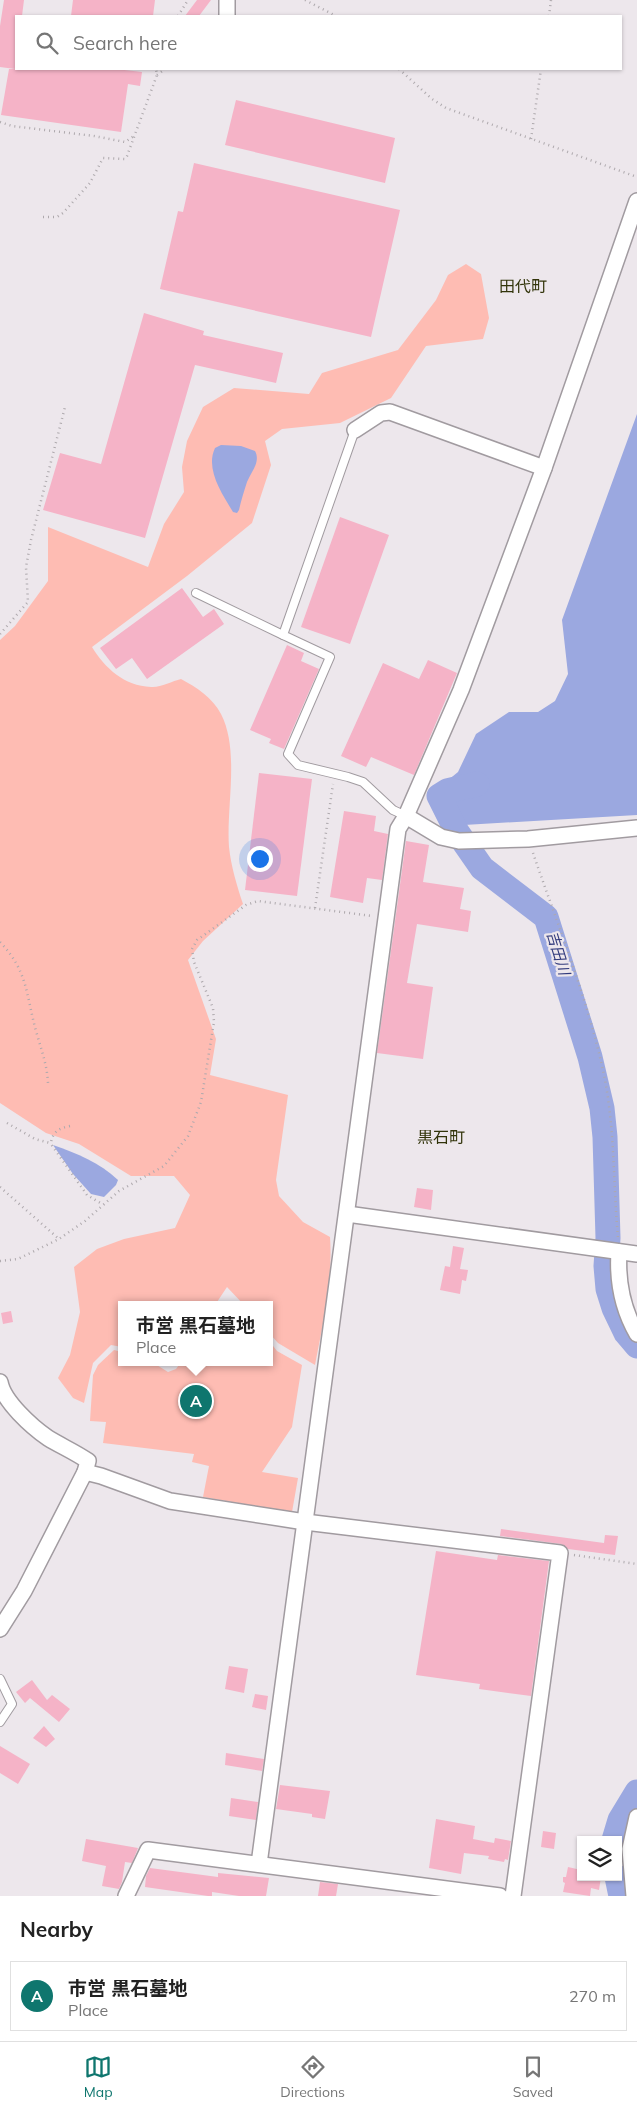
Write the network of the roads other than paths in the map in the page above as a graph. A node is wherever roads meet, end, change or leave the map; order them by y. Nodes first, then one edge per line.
1 (227, 0) edge
2 (227, 15) edge
3 (637, 201) edge
4 (355, 430) joint
5 (544, 468) junction
6 (196, 593) dead end
7 (283, 635) junction
8 (406, 816) junction
9 (637, 828) edge
10 (347, 1214) junction
11 (618, 1252) junction
12 (637, 1254) edge
13 (637, 1334) edge
14 (0, 1382) edge
15 (85, 1472) junction
16 (305, 1522) junction
17 (2, 1622) edge
18 (0, 1680) edge
19 (0, 1722) edge
20 (637, 1817) edge
21 (259, 1864) junction
22 (126, 1896) edge
23 (500, 1896) edge
24 (513, 1896) edge
25 (634, 1896) edge

1 - 2 street
3 - 5 street
4 - 5 street
4 - 7 lane
5 - 8 street
6 - 7 lane
7 - 8 lane
8 - 9 street
8 - 10 street
10 - 11 street
10 - 16 street
11 - 12 street
11 - 13 street
14 - 15 street
15 - 16 street
15 - 17 street
16 - 21 street
16 - 24 street
18 - 19 lane
20 - 25 street
21 - 22 street
21 - 23 street

